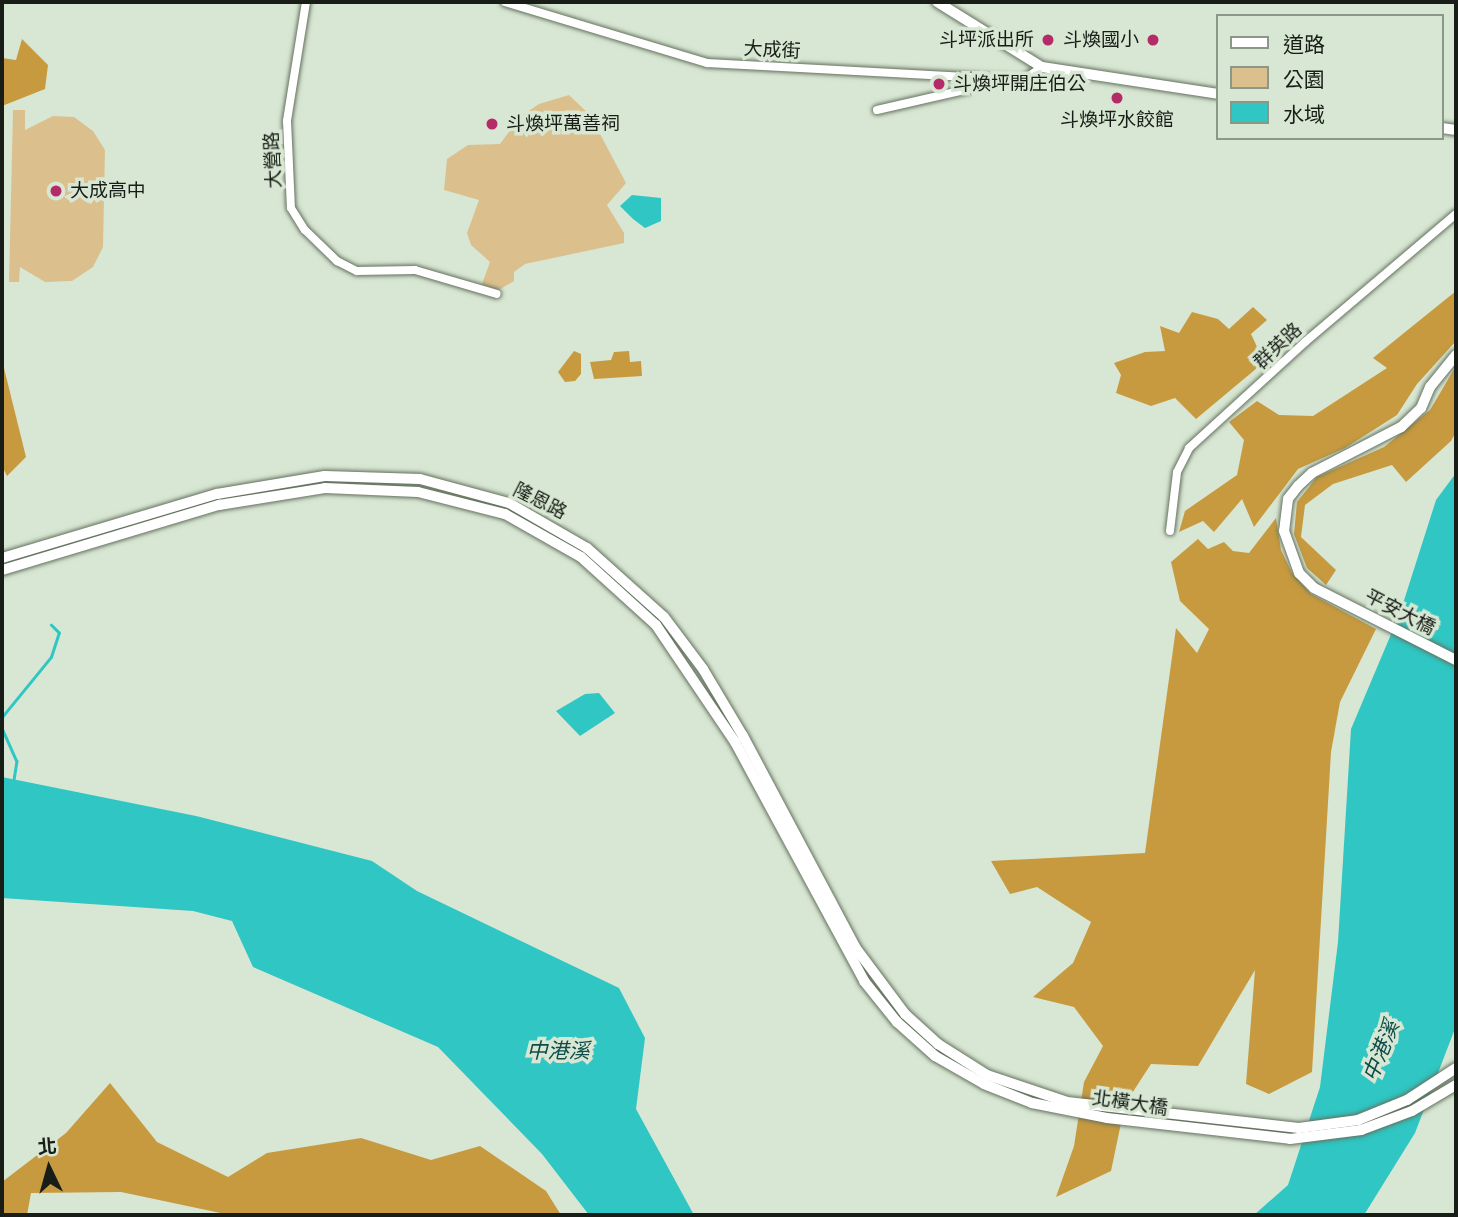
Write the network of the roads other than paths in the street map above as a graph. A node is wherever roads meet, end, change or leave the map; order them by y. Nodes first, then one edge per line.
1 (306, 2) edge
2 (505, 2) edge
3 (937, 2) edge
4 (1042, 67) junction
5 (969, 89) dead end
6 (1216, 94) edge
7 (877, 110) dead end
8 (1456, 214) edge
9 (497, 294) dead end
10 (1456, 355) edge
11 (1170, 531) dead end
12 (2, 558) edge
13 (2, 570) edge
14 (1456, 660) edge
15 (698, 672) junction
16 (851, 950) junction
17 (1456, 1068) edge
18 (1456, 1085) edge

1 - 9 street, 大營路
2 - 4 street, 大成街
3 - 4 main road
4 - 6 main road
5 - 7 street
8 - 11 street, 群英路
10 - 14 main road, 平安大橋
12 - 15 main road, 隆恩路
13 - 15 main road, 隆恩路
15 - 16 main road, 隆恩路
16 - 17 main road, 北橫大橋
16 - 18 main road, 北橫大橋

